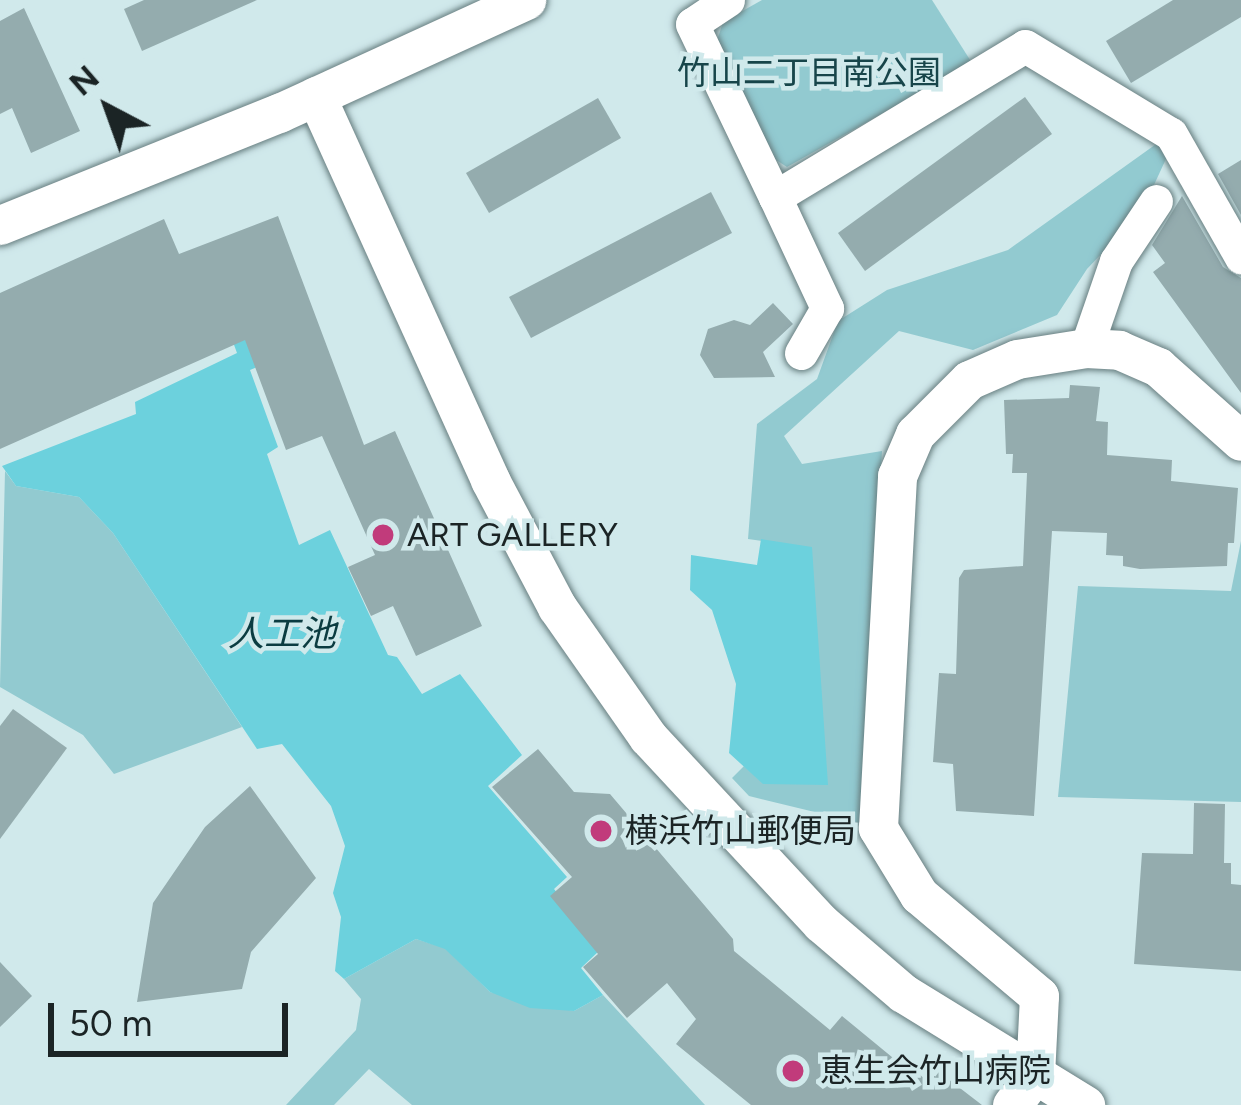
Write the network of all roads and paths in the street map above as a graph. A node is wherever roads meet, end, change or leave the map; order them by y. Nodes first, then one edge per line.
1 (526, 0) edge
2 (728, 0) edge
3 (316, 96) junction
4 (776, 197) junction
5 (1156, 201) dead end
6 (1230, 209) edge
7 (0, 225) edge
8 (1241, 256) edge
9 (1086, 348) junction
10 (801, 352) dead end
11 (1241, 441) edge
12 (1023, 1090) edge
13 (1085, 1105) edge

1 - 3 street
2 - 4 street
3 - 7 street
3 - 12 street
4 - 6 street
4 - 10 street
5 - 9 street
6 - 8 street
9 - 11 street
9 - 12 street
12 - 13 street

